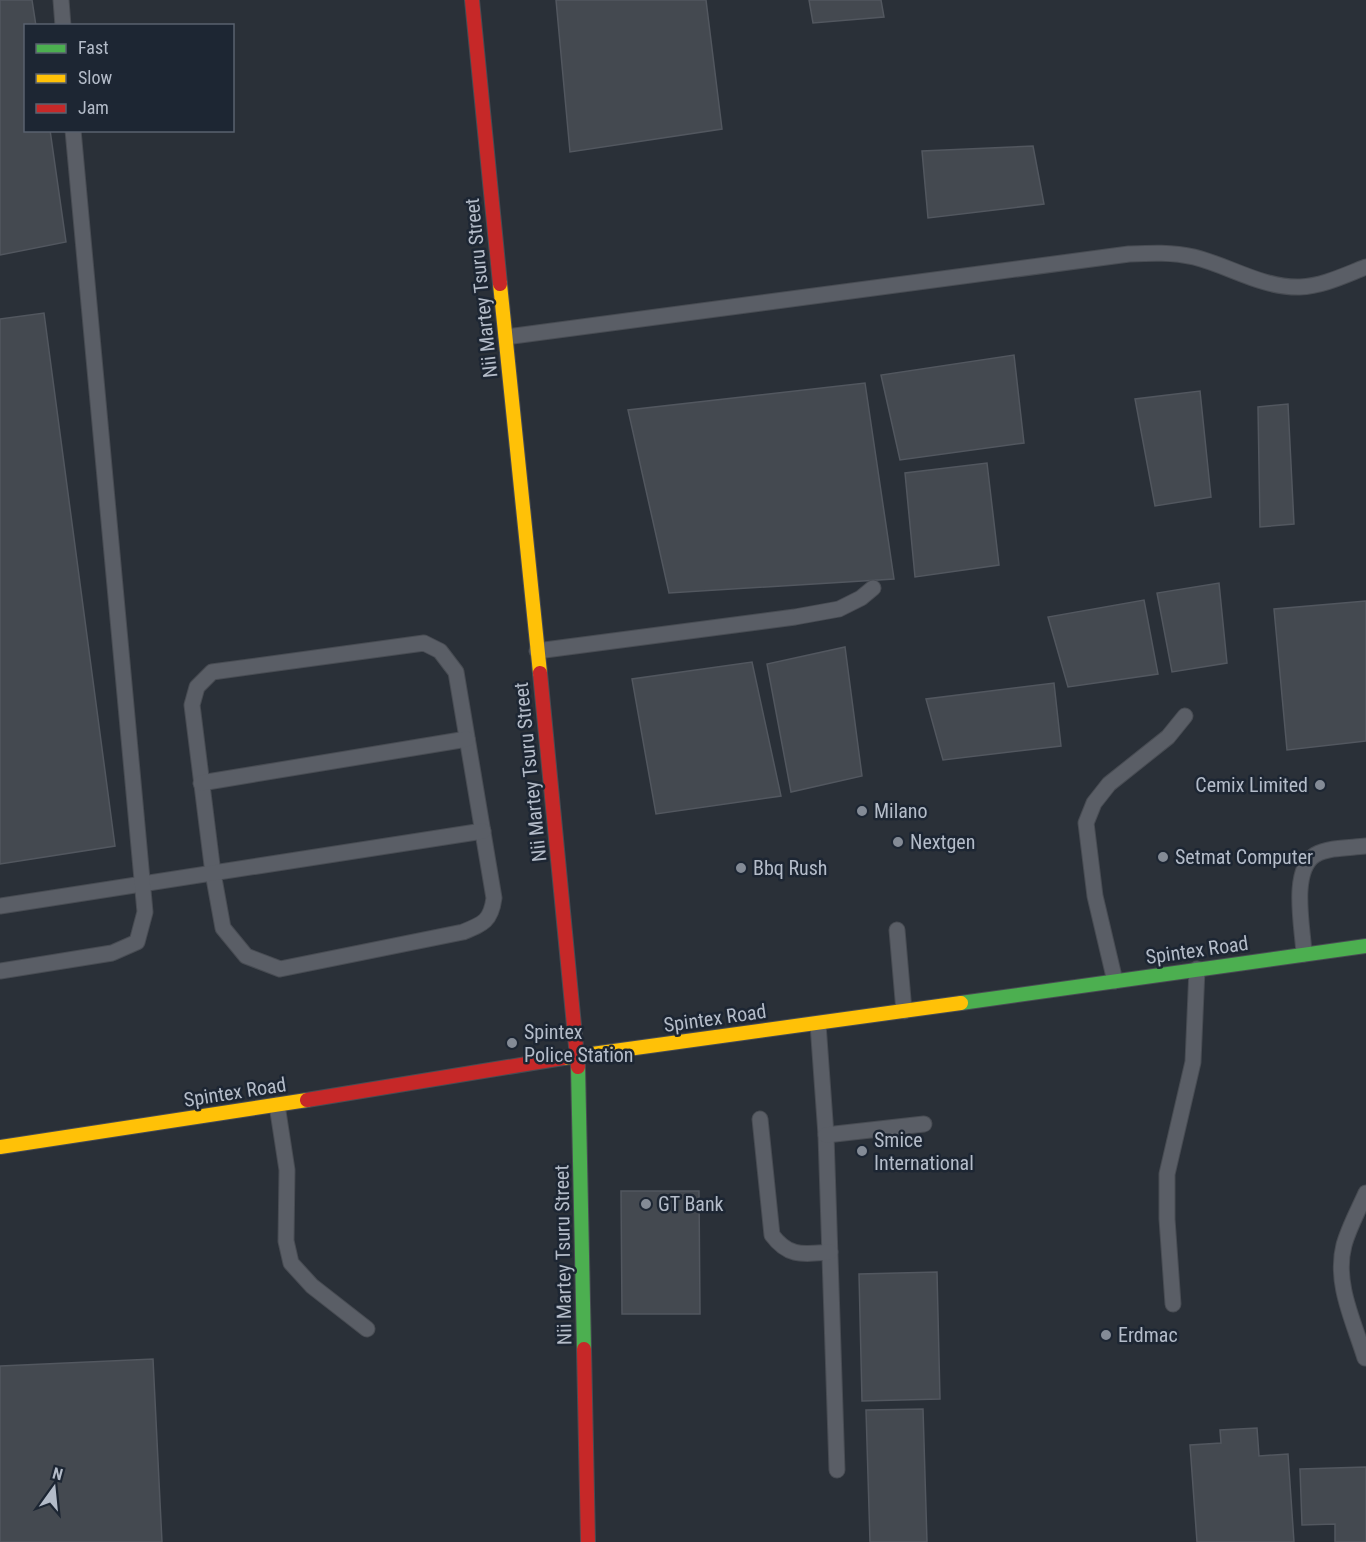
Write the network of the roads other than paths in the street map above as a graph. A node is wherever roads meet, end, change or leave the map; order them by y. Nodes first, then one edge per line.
1 (61, 0) edge
2 (472, 0) edge
3 (63, 24) edge
4 (73, 132) edge
5 (1366, 267) edge
6 (506, 337) junction
7 (873, 588) dead end
8 (537, 651) junction
9 (1185, 716) dead end
10 (467, 739) junction
11 (201, 783) junction
12 (483, 831) junction
13 (1366, 846) edge
14 (213, 873) junction
15 (142, 884) junction
16 (0, 906) edge
17 (897, 930) dead end
18 (1366, 946) edge
19 (1304, 954) junction
20 (1197, 969) junction
21 (0, 971) edge
22 (1115, 981) junction
23 (904, 1011) junction
24 (818, 1024) junction
25 (578, 1056) junction
26 (277, 1105) junction
27 (760, 1119) dead end
28 (924, 1124) dead end
29 (826, 1135) junction
30 (0, 1147) edge
31 (1366, 1193) edge
32 (830, 1252) junction
33 (1173, 1304) dead end
34 (367, 1329) dead end
35 (1365, 1358) edge
36 (837, 1470) dead end
37 (588, 1542) edge

1 - 3 lane
2 - 6 street, Nii Martey Tsuru Street
4 - 15 lane
5 - 6 lane
6 - 8 street, Nii Martey Tsuru Street
7 - 8 lane
8 - 25 street, Nii Martey Tsuru Street
9 - 22 lane
10 - 11 lane
10 - 11 lane
10 - 12 lane
11 - 14 lane
12 - 14 lane
12 - 14 lane
13 - 19 lane
14 - 15 lane
15 - 16 lane
15 - 21 lane
17 - 23 lane
18 - 19 street, Spintex Road
19 - 20 street, Spintex Road
20 - 22 street, Spintex Road
20 - 33 lane
22 - 23 street, Spintex Road
23 - 24 street, Spintex Road
24 - 25 street, Spintex Road
24 - 29 lane
25 - 26 street, Spintex Road
25 - 37 street, Nii Martey Tsuru Street
26 - 30 street, Spintex Road
26 - 34 lane
27 - 32 lane
28 - 29 lane
29 - 32 lane
31 - 35 lane
32 - 36 lane

